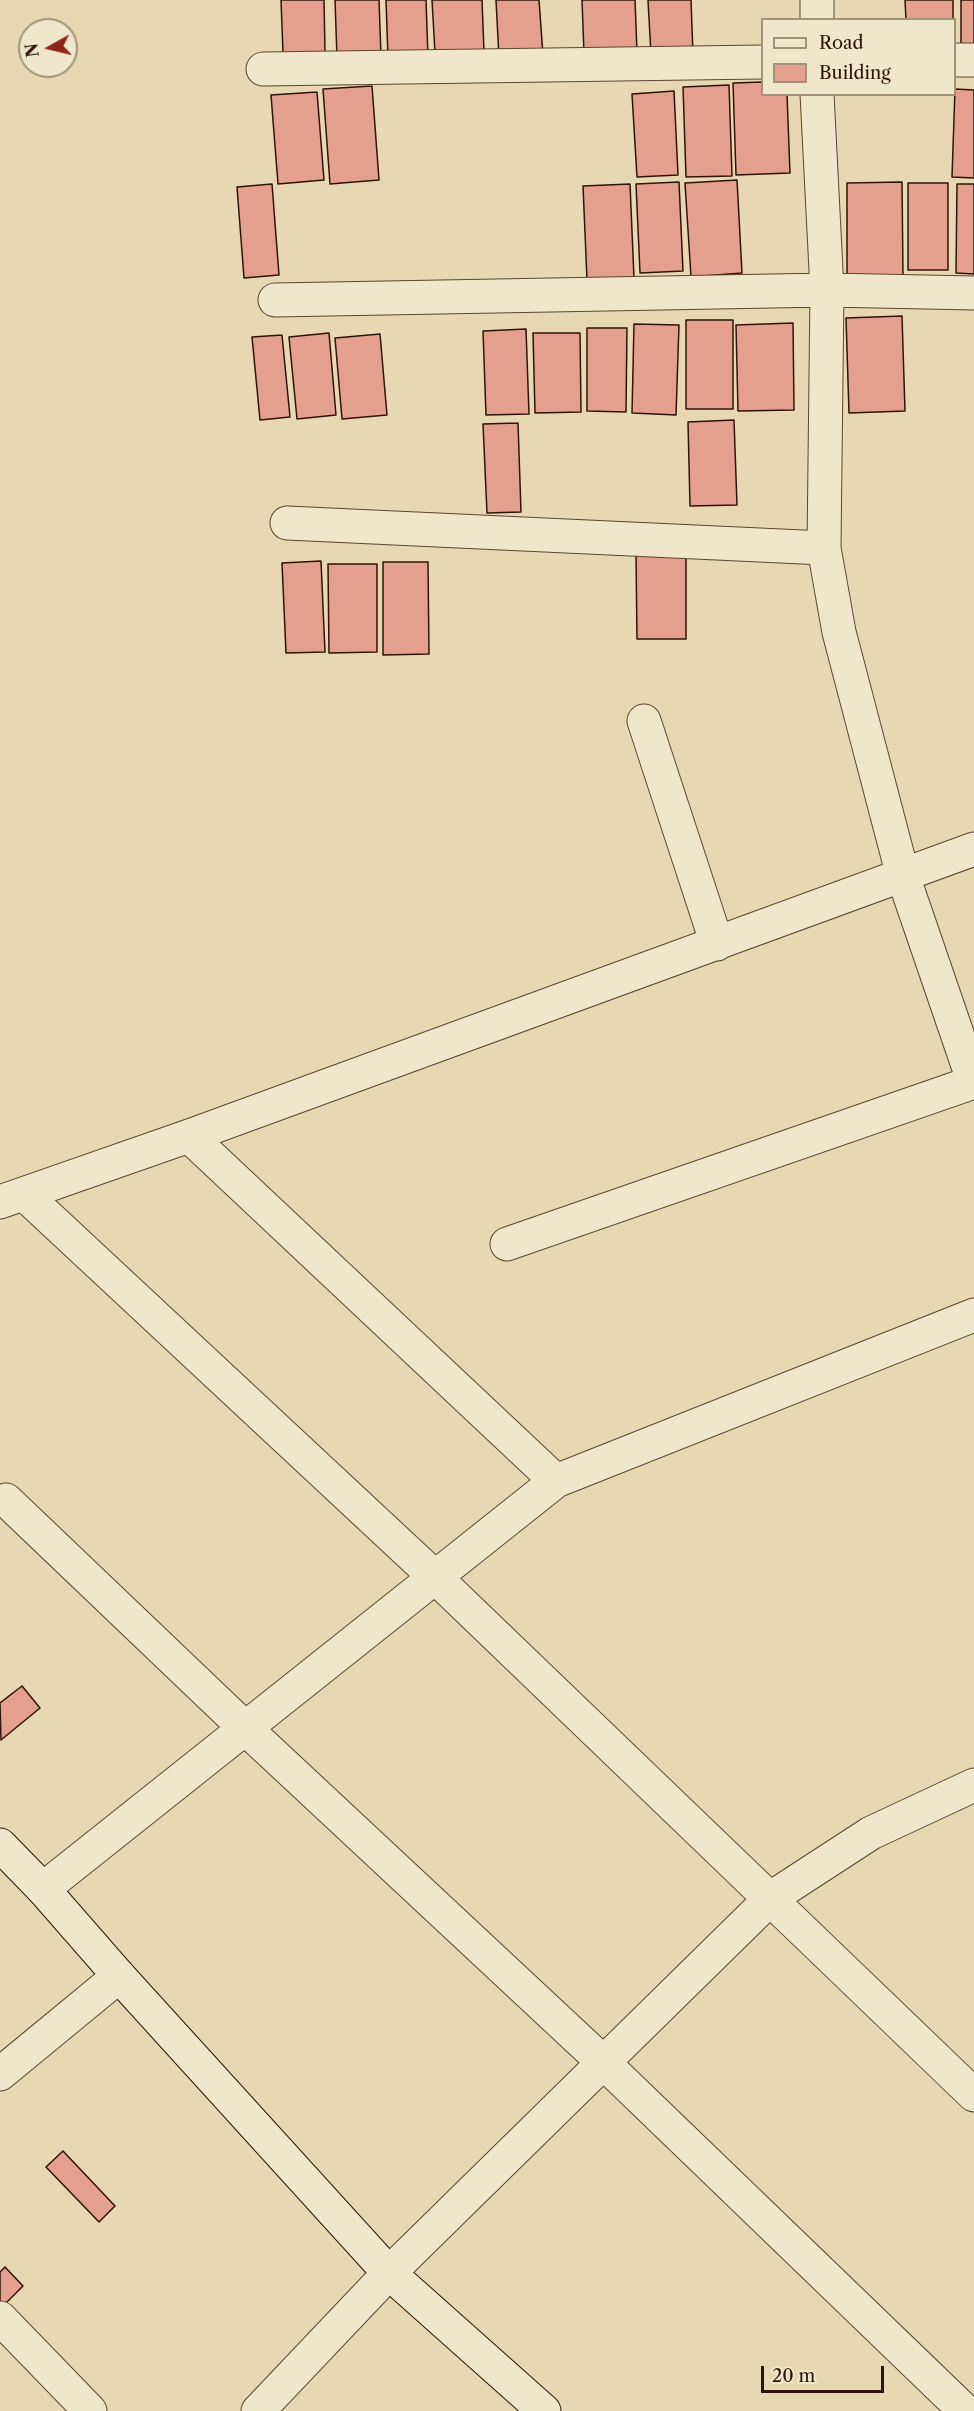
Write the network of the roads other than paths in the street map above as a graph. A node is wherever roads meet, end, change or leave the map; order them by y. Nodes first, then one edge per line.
1 (817, 0) edge
2 (817, 18) edge
3 (956, 60) edge
4 (974, 60) edge
5 (761, 62) edge
6 (263, 69) dead end
7 (817, 96) edge
8 (827, 290) junction
9 (974, 292) edge
10 (274, 300) dead end
11 (286, 523) dead end
12 (824, 548) junction
13 (644, 721) dead end
14 (974, 849) edge
15 (903, 876) junction
16 (717, 944) junction
17 (974, 1083) edge
18 (189, 1136) junction
19 (12, 1198) edge
20 (507, 1244) dead end
21 (974, 1315) edge
22 (556, 1481) junction
23 (6, 1500) dead end
24 (435, 1578) junction
25 (246, 1729) junction
26 (974, 1785) edge
27 (0, 1845) edge
28 (43, 1889) junction
29 (771, 1898) junction
30 (119, 1976) junction
31 (604, 2063) junction
32 (0, 2074) edge
33 (974, 2095) edge
34 (389, 2273) junction
35 (0, 2318) edge
36 (963, 2405) edge
37 (90, 2411) edge
38 (258, 2411) edge
39 (544, 2411) edge

1 - 2 street
3 - 4 street
5 - 6 street
7 - 8 street
8 - 9 street
8 - 10 street
8 - 12 street
11 - 12 street
12 - 15 street
13 - 16 street
14 - 15 street
15 - 16 street
15 - 17 street
16 - 18 street
17 - 20 street
18 - 19 street
18 - 22 street
19 - 24 street
21 - 22 street
22 - 24 street
23 - 25 street
24 - 25 street
24 - 29 street
25 - 28 street
25 - 31 street
26 - 29 street
27 - 28 street
28 - 30 street
29 - 31 street
29 - 33 street
30 - 32 street
30 - 34 street
31 - 34 street
31 - 36 street
34 - 38 street
34 - 39 street
35 - 37 street

